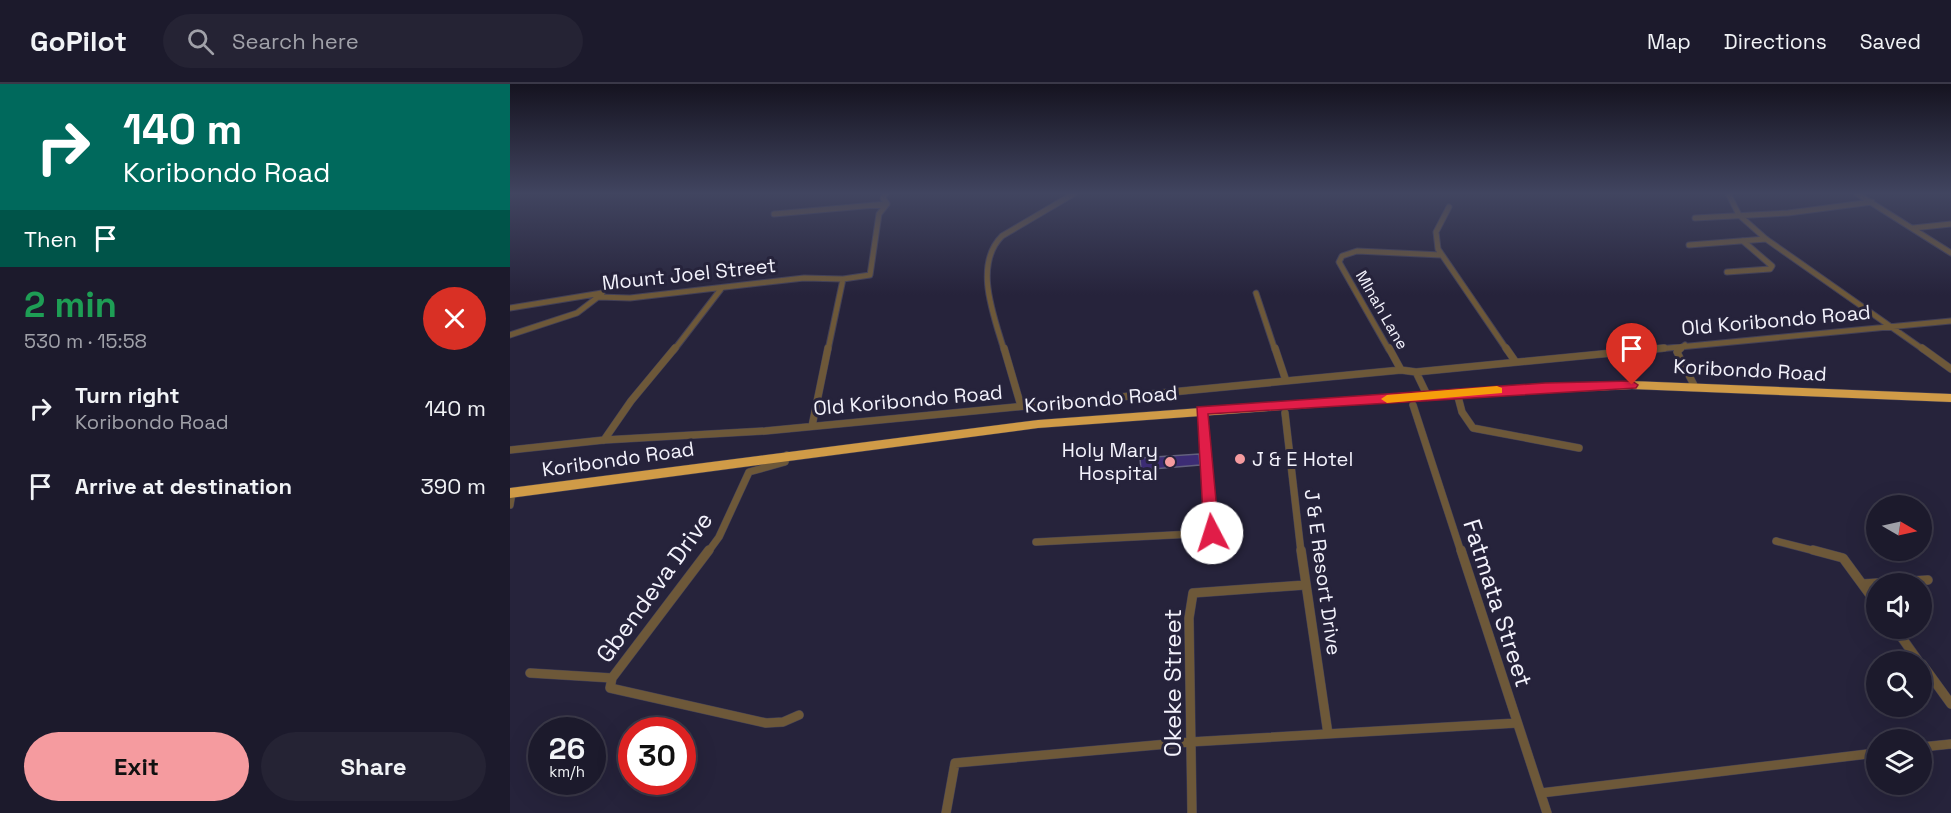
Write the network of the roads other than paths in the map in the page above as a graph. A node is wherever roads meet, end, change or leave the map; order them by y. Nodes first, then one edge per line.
1 (877, 227) edge
2 (1017, 227) edge
3 (1439, 227) edge
4 (1753, 227) edge
5 (1922, 227) edge
6 (1913, 228) joint
7 (1766, 239) junction
8 (1743, 241) junction
9 (1689, 245) dead end
10 (1951, 254) edge
11 (1441, 255) junction
12 (1727, 272) dead end
13 (843, 279) junction
14 (721, 289) junction
15 (1256, 293) dead end
16 (610, 295) junction
17 (510, 308) edge
18 (1951, 321) edge
19 (1890, 326) junction
20 (510, 335) edge
21 (1690, 344) junction
22 (1515, 361) junction
23 (1951, 369) edge
24 (1401, 370) junction
25 (1416, 372) junction
26 (1286, 381) junction
27 (1695, 387) junction
28 (1457, 393) junction
29 (1428, 397) junction
30 (1951, 398) edge
31 (1413, 405) dead end
32 (1021, 406) junction
33 (1202, 410) junction
34 (1285, 413) dead end
35 (812, 426) junction
36 (604, 440) junction
37 (1579, 448) dead end
38 (510, 450) edge
39 (787, 455) junction
40 (511, 497) edge
41 (1776, 541) dead end
42 (1036, 542) dead end
43 (1862, 584) junction
44 (1866, 584) edge
45 (1305, 585) junction
46 (1866, 589) edge
47 (530, 673) dead end
48 (612, 678) junction
49 (1932, 679) edge
50 (1951, 704) edge
51 (799, 716) dead end
52 (1517, 723) junction
53 (1328, 734) junction
54 (1190, 742) junction
55 (1951, 744) edge
56 (1932, 746) edge
57 (1866, 754) edge
58 (1540, 793) junction
59 (946, 813) edge
60 (1192, 813) edge
61 (1547, 813) edge

1 - 13 street, Mount Joel Street
2 - 32 street
3 - 11 street
4 - 7 street
5 - 6 street
6 - 10 street
7 - 8 street
7 - 19 street
8 - 9 street
8 - 12 street
11 - 22 street
11 - 24 street, MInah Lane
13 - 14 street, Mount Joel Street
13 - 35 street
14 - 16 street, Mount Joel Street
14 - 36 street
15 - 26 street
16 - 17 street
16 - 20 street, Mount Joel Street
18 - 19 street, Old Koribondo Road
19 - 21 street, Old Koribondo Road
19 - 23 street
21 - 22 street, Old Koribondo Road
21 - 27 street
22 - 25 street, Old Koribondo Road
24 - 25 street, Old Koribondo Road
24 - 26 street, Old Koribondo Road
25 - 29 street
26 - 32 street, Old Koribondo Road
27 - 28 highway, Koribondo Road
27 - 30 highway, Koribondo Road
28 - 29 highway, Koribondo Road
28 - 37 street
29 - 33 highway, Koribondo Road
31 - 52 street, Fatmata Street
32 - 35 street, Old Koribondo Road
33 - 39 highway, Koribondo Road
33 - 42 street
34 - 45 street, J & E Resort Drive
35 - 36 street, Old Koribondo Road
36 - 38 street, Old Koribondo Road
39 - 40 highway, Koribondo Road
39 - 48 street, Gbendeva Drive
41 - 43 street
43 - 44 street
43 - 46 street
45 - 53 street, J & E Resort Drive
45 - 54 street, Okeke Street
47 - 48 street
48 - 51 street, Gbendeva Drive
49 - 50 street
52 - 53 street
52 - 58 street, Fatmata Street
53 - 54 street
54 - 59 street
54 - 60 street, Okeke Street
55 - 56 street
57 - 58 street
58 - 61 street, Fatmata Street

